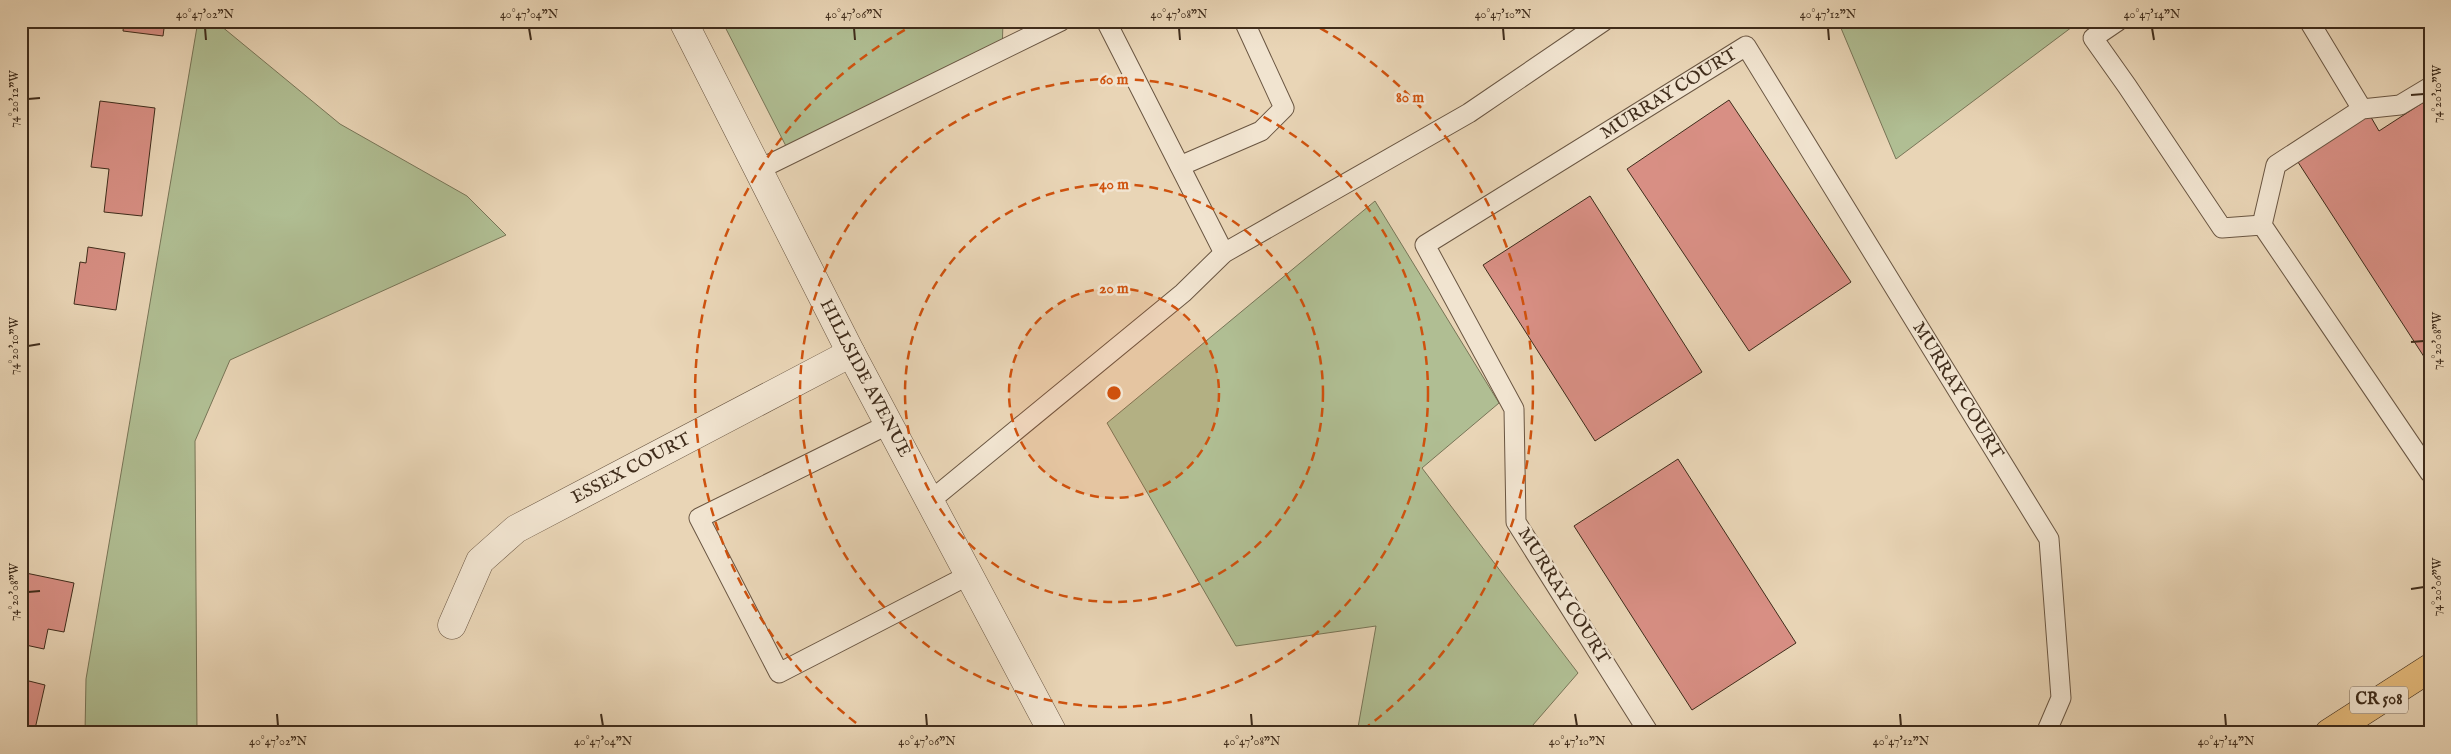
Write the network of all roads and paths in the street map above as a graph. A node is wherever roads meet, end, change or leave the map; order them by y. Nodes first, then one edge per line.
1 (683, 21) edge
2 (1061, 21) edge
3 (1106, 21) edge
4 (1244, 21) edge
5 (1604, 21) edge
6 (2118, 21) edge
7 (2308, 21) edge
8 (2430, 87) edge
9 (2362, 109) junction
10 (1180, 166) junction
11 (758, 170) junction
12 (2262, 225) junction
13 (1224, 253) junction
14 (851, 353) junction
15 (888, 424) junction
16 (2430, 473) edge
17 (930, 501) junction
18 (969, 575) junction
19 (452, 625) dead end
20 (2430, 668) edge
21 (1053, 733) edge
22 (1649, 733) edge
23 (2046, 733) edge
24 (2329, 733) edge

1 - 11 street, HILLSIDE AVENUE
2 - 11 lane
3 - 10 lane
4 - 10 lane
5 - 13 lane
6 - 12 lane
7 - 9 lane
8 - 9 lane
9 - 12 lane
10 - 13 lane
11 - 14 street, HILLSIDE AVENUE
12 - 16 lane
13 - 17 lane
14 - 15 street, HILLSIDE AVENUE
14 - 19 street, ESSEX COURT
15 - 17 street, HILLSIDE AVENUE
15 - 18 lane
17 - 18 street, HILLSIDE AVENUE
18 - 21 street, HILLSIDE AVENUE
20 - 24 main road, CR 508
22 - 23 lane, MURRAY COURT

